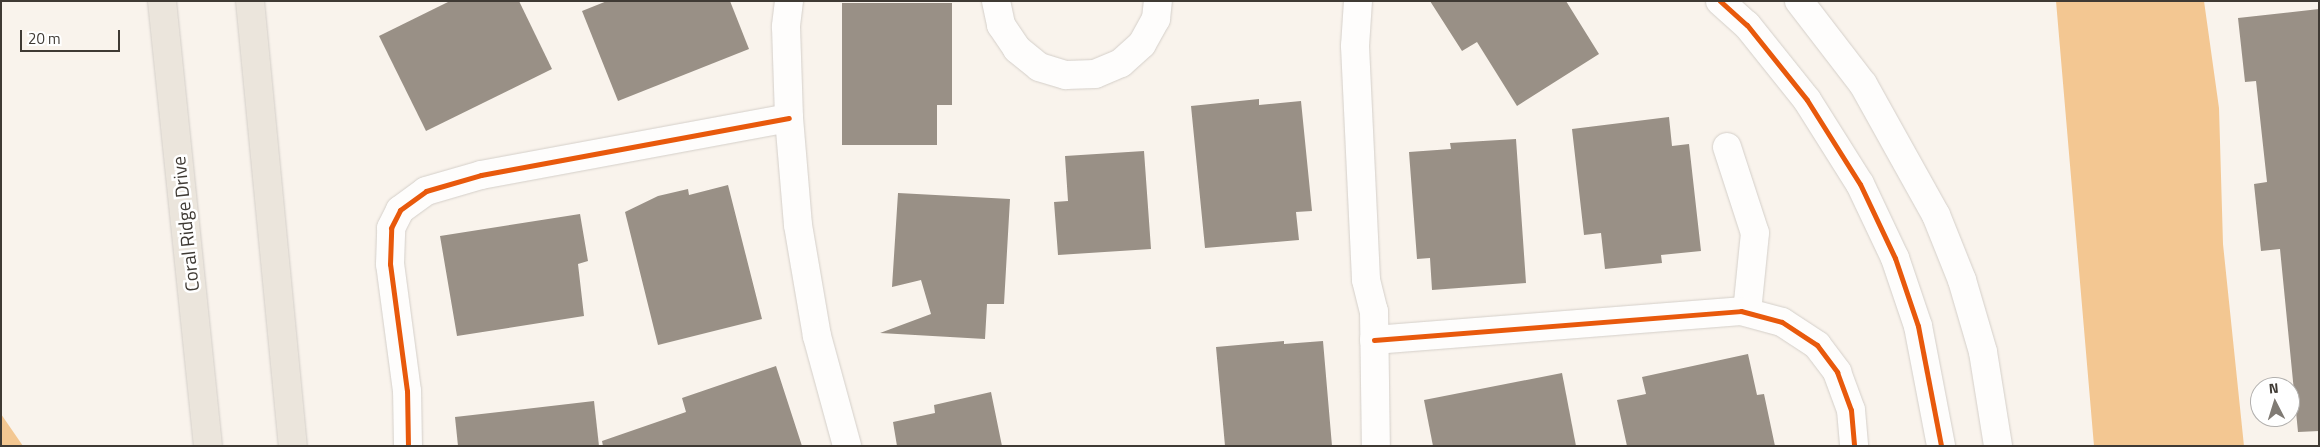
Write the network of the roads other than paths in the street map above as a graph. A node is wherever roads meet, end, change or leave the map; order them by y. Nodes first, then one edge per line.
1 (162, 1) edge
2 (250, 1) edge
3 (789, 1) edge
4 (996, 1) edge
5 (1158, 1) edge
6 (1358, 1) edge
7 (1720, 1) edge
8 (1799, 1) edge
9 (788, 118) junction
10 (1727, 147) dead end
11 (1747, 312) junction
12 (1374, 340) junction
13 (208, 446) edge
14 (293, 446) edge
15 (408, 446) edge
16 (848, 446) edge
17 (1376, 446) edge
18 (1854, 446) edge
19 (1941, 446) edge
20 (1998, 446) edge

1 - 13 main road, Coral Ridge Drive
2 - 14 main road
3 - 9 street
4 - 5 street
6 - 12 street
7 - 19 street
8 - 20 street
9 - 15 street
9 - 16 street
10 - 11 street
11 - 12 street
11 - 18 street
12 - 17 street

